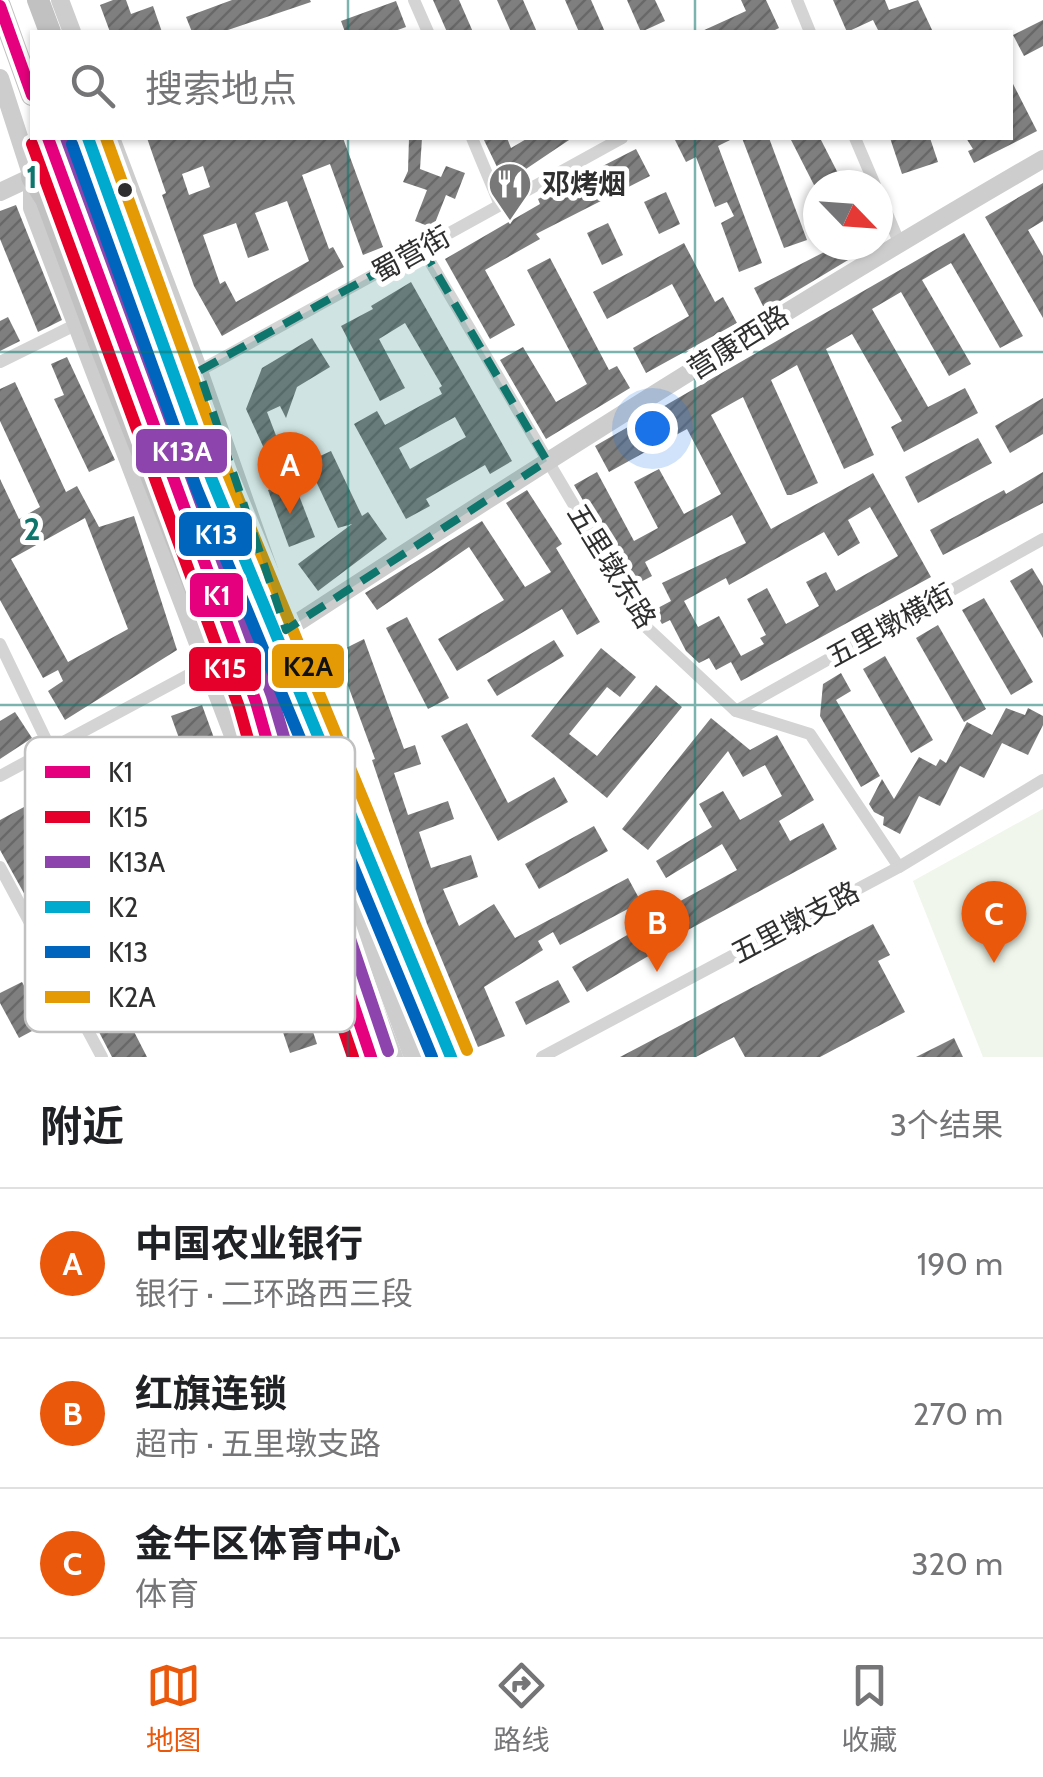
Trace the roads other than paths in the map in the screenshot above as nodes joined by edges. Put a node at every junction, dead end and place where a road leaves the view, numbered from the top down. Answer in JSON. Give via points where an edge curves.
{"nodes":[{"id":1,"x":38,"y":0,"type":"edge"},
{"id":2,"x":60,"y":0,"type":"edge"},
{"id":3,"x":414,"y":0,"type":"edge"},
{"id":4,"x":796,"y":0,"type":"edge"},
{"id":5,"x":0,"y":6,"type":"edge"},
{"id":6,"x":49,"y":30,"type":"edge"},
{"id":7,"x":71,"y":30,"type":"edge"},
{"id":8,"x":427,"y":30,"type":"edge"},
{"id":9,"x":809,"y":30,"type":"edge"},
{"id":10,"x":0,"y":78,"type":"edge"},
{"id":11,"x":30,"y":88,"type":"edge"},
{"id":12,"x":49,"y":140,"type":"edge"},
{"id":13,"x":89,"y":140,"type":"edge"},
{"id":14,"x":112,"y":140,"type":"edge"},
{"id":15,"x":473,"y":140,"type":"edge"},
{"id":16,"x":618,"y":140,"type":"edge"},
{"id":17,"x":856,"y":140,"type":"edge"},
{"id":18,"x":1043,"y":159,"type":"edge"},
{"id":19,"x":869,"y":170,"type":"edge"},
{"id":20,"x":32,"y":177,"type":"junction"},
{"id":21,"x":0,"y":192,"type":"edge"},
{"id":22,"x":500,"y":205,"type":"junction"},
{"id":23,"x":893,"y":226,"type":"edge"},
{"id":24,"x":900,"y":242,"type":"junction"},
{"id":25,"x":422,"y":248,"type":"junction"},
{"id":26,"x":77,"y":324,"type":"junction"},
{"id":27,"x":0,"y":362,"type":"edge"},
{"id":28,"x":199,"y":371,"type":"junction"},
{"id":29,"x":547,"y":461,"type":"junction"},
{"id":30,"x":1043,"y":539,"type":"edge"},
{"id":31,"x":286,"y":630,"type":"junction"},
{"id":32,"x":0,"y":644,"type":"edge"},
{"id":33,"x":205,"y":666,"type":"junction"},
{"id":34,"x":736,"y":711,"type":"junction"},
{"id":35,"x":45,"y":737,"type":"edge"},
{"id":36,"x":71,"y":737,"type":"edge"},
{"id":37,"x":233,"y":737,"type":"edge"},
{"id":38,"x":258,"y":737,"type":"edge"},
{"id":39,"x":266,"y":737,"type":"edge"},
{"id":40,"x":310,"y":737,"type":"edge"},
{"id":41,"x":318,"y":737,"type":"edge"},
{"id":42,"x":25,"y":762,"type":"edge"},
{"id":43,"x":0,"y":776,"type":"edge"},
{"id":44,"x":1043,"y":780,"type":"edge"},
{"id":45,"x":355,"y":825,"type":"edge"},
{"id":46,"x":0,"y":866,"type":"edge"},
{"id":47,"x":898,"y":867,"type":"junction"},
{"id":48,"x":355,"y":875,"type":"edge"},
{"id":49,"x":355,"y":903,"type":"edge"},
{"id":50,"x":25,"y":913,"type":"edge"},
{"id":51,"x":355,"y":971,"type":"edge"},
{"id":52,"x":355,"y":1003,"type":"edge"},
{"id":53,"x":89,"y":1032,"type":"edge"},
{"id":54,"x":350,"y":1032,"type":"edge"},
{"id":55,"x":350,"y":1032,"type":"edge"},
{"id":56,"x":102,"y":1057,"type":"edge"},
{"id":57,"x":358,"y":1057,"type":"edge"},
{"id":58,"x":370,"y":1057,"type":"edge"},
{"id":59,"x":394,"y":1057,"type":"edge"},
{"id":60,"x":413,"y":1057,"type":"edge"},
{"id":61,"x":434,"y":1057,"type":"edge"},
{"id":62,"x":451,"y":1057,"type":"edge"},
{"id":63,"x":542,"y":1057,"type":"edge"}],
"edges":[{"from":1,"to":6,"type":"highway"},
{"from":2,"to":7,"type":"main road"},
{"from":3,"to":8,"type":"street"},
{"from":4,"to":9,"type":"street"},
{"from":5,"to":11,"type":"highway"},
{"from":10,"to":20,"type":"main road"},
{"from":12,"to":39,"type":"highway","bridge":true},
{"from":13,"to":41,"type":"highway","bridge":true,"via":[[212,480]]},
{"from":14,"to":28,"type":"main road"},
{"from":15,"to":22,"type":"street"},
{"from":16,"to":22,"type":"street","name":"蜀营街"},
{"from":17,"to":19,"type":"street"},
{"from":18,"to":24,"type":"main road","name":"营康西路"},
{"from":20,"to":21,"type":"main road"},
{"from":20,"to":26,"type":"main road","via":[[32,208]]},
{"from":20,"to":38,"type":"highway","bridge":true},
{"from":22,"to":25,"type":"street","name":"蜀营街"},
{"from":23,"to":24,"type":"street"},
{"from":24,"to":29,"type":"main road","name":"营康西路"},
{"from":25,"to":28,"type":"street","name":"蜀营街"},
{"from":25,"to":29,"type":"street","name":"五里墩东路"},
{"from":26,"to":27,"type":"street"},
{"from":26,"to":33,"type":"main road"},
{"from":28,"to":31,"type":"main road"},
{"from":29,"to":31,"type":"main road","name":"营康西路"},
{"from":29,"to":34,"type":"street","name":"五里墩东路","via":[[646,627]]},
{"from":30,"to":34,"type":"street","name":"五里墩横街"},
{"from":31,"to":40,"type":"main road"},
{"from":32,"to":35,"type":"street"},
{"from":33,"to":36,"type":"street"},
{"from":33,"to":37,"type":"main road"},
{"from":34,"to":47,"type":"street","name":"五里墩东路","via":[[810,734]]},
{"from":42,"to":43,"type":"street"},
{"from":44,"to":47,"type":"street","name":"五里墩支路"},
{"from":45,"to":62,"type":"highway","bridge":true},
{"from":46,"to":50,"type":"street"},
{"from":47,"to":63,"type":"street","name":"五里墩支路"},
{"from":48,"to":61,"type":"main road"},
{"from":49,"to":60,"type":"main road"},
{"from":51,"to":59,"type":"main road"},
{"from":52,"to":58,"type":"highway","bridge":true},
{"from":53,"to":56,"type":"street"},
{"from":54,"to":57,"type":"main road"},
{"from":55,"to":57,"type":"highway","bridge":true}]}
